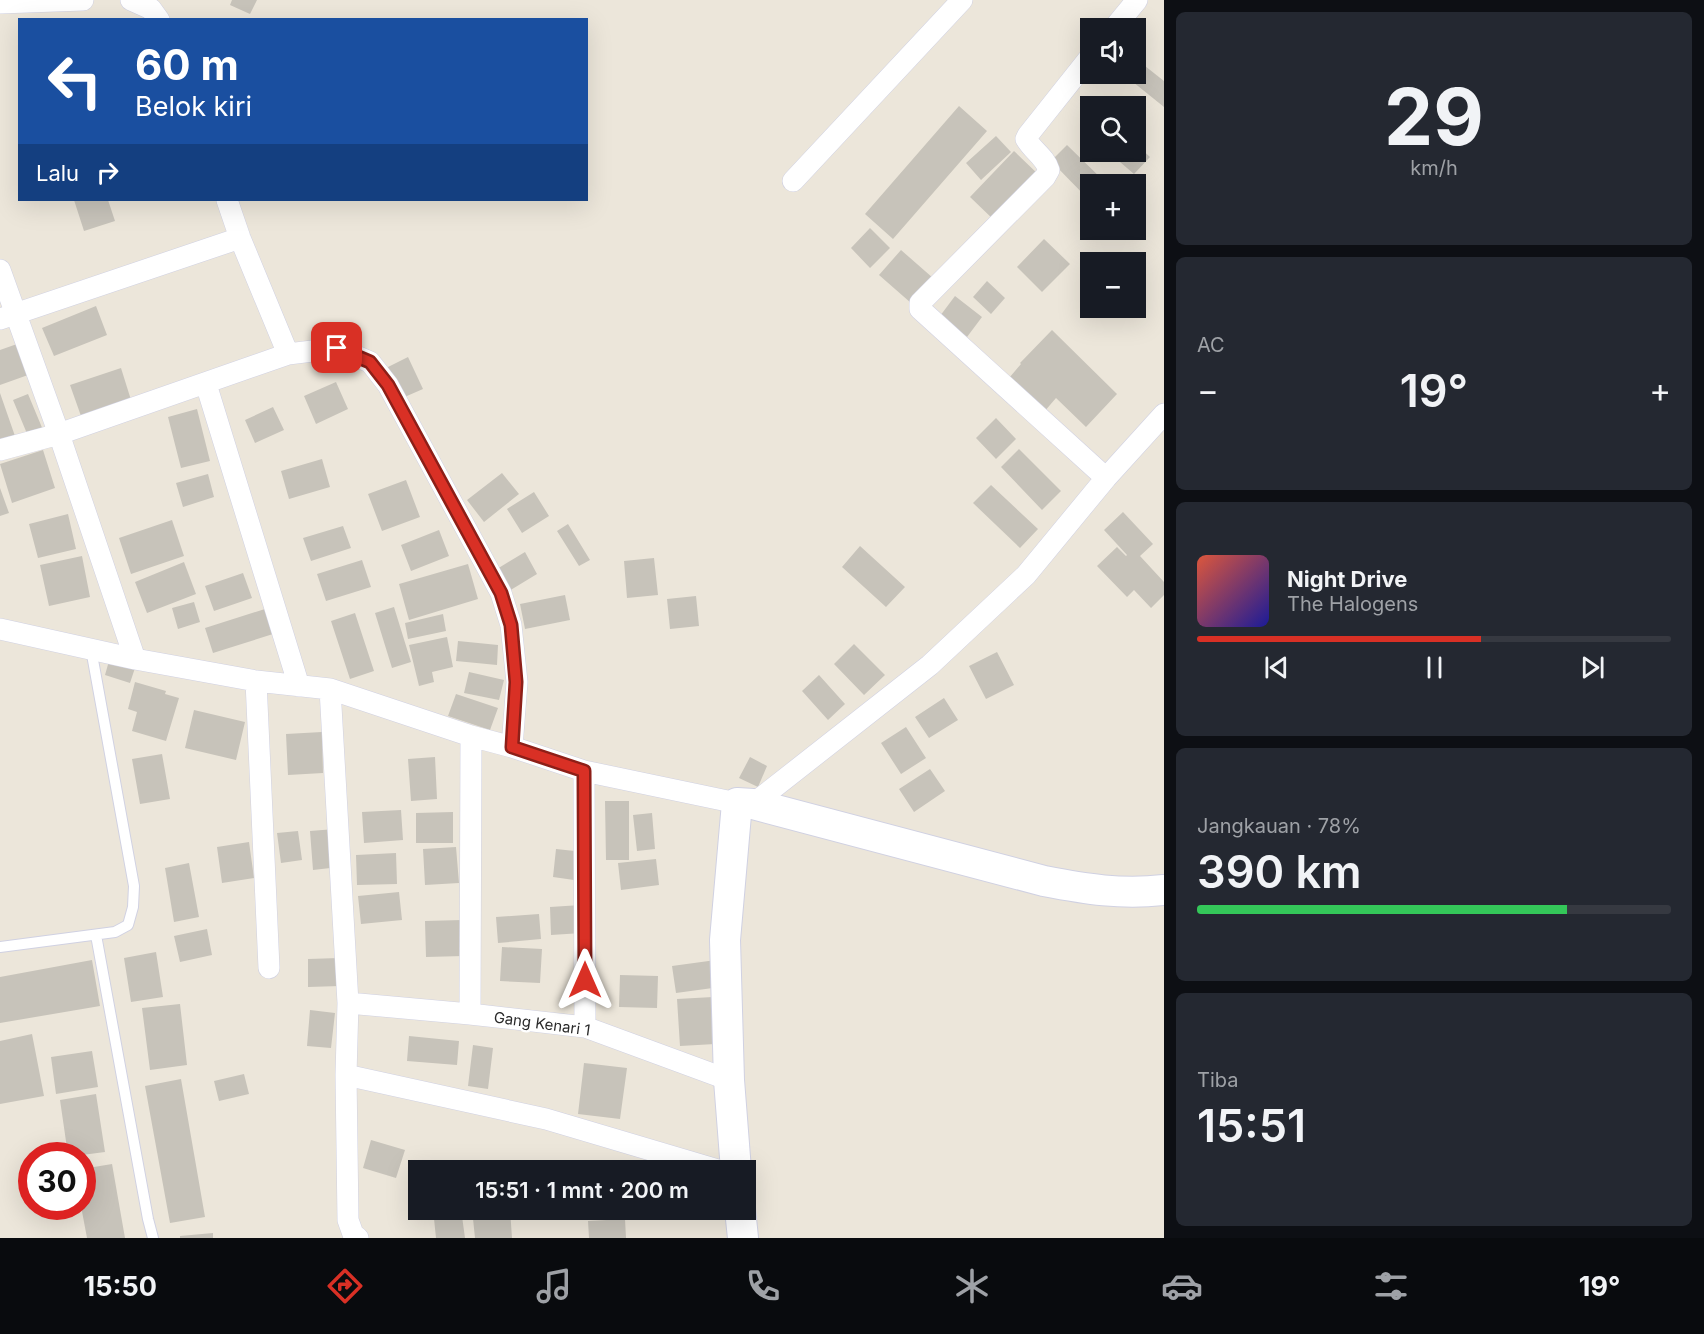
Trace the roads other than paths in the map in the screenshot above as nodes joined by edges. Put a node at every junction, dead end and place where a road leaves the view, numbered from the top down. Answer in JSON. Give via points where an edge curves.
{"nodes":[{"id":1,"x":83,"y":0,"type":"edge"},
{"id":2,"x":132,"y":0,"type":"edge"},
{"id":3,"x":962,"y":0,"type":"edge"},
{"id":4,"x":1137,"y":0,"type":"edge"},
{"id":5,"x":0,"y":3,"type":"edge"},
{"id":6,"x":158,"y":18,"type":"edge"},
{"id":7,"x":1122,"y":18,"type":"edge"},
{"id":8,"x":1080,"y":70,"type":"edge"},
{"id":9,"x":793,"y":181,"type":"dead end"},
{"id":10,"x":227,"y":201,"type":"edge"},
{"id":11,"x":240,"y":238,"type":"junction"},
{"id":12,"x":0,"y":270,"type":"edge"},
{"id":13,"x":8,"y":317,"type":"edge"},
{"id":14,"x":288,"y":354,"type":"junction"},
{"id":15,"x":206,"y":384,"type":"junction"},
{"id":16,"x":1164,"y":414,"type":"edge"},
{"id":17,"x":59,"y":434,"type":"junction"},
{"id":18,"x":0,"y":450,"type":"edge"},
{"id":19,"x":1106,"y":478,"type":"junction"},
{"id":20,"x":0,"y":630,"type":"edge"},
{"id":21,"x":91,"y":649,"type":"junction"},
{"id":22,"x":135,"y":659,"type":"junction"},
{"id":23,"x":256,"y":681,"type":"junction"},
{"id":24,"x":299,"y":686,"type":"junction"},
{"id":25,"x":330,"y":689,"type":"junction"},
{"id":26,"x":471,"y":736,"type":"junction"},
{"id":27,"x":512,"y":747,"type":"junction"},
{"id":28,"x":584,"y":771,"type":"junction"},
{"id":29,"x":745,"y":804,"type":"junction"},
{"id":30,"x":1164,"y":890,"type":"edge"},
{"id":31,"x":96,"y":935,"type":"junction"},
{"id":32,"x":0,"y":947,"type":"edge"},
{"id":33,"x":269,"y":968,"type":"dead end"},
{"id":34,"x":348,"y":1003,"type":"junction"},
{"id":35,"x":470,"y":1014,"type":"junction"},
{"id":36,"x":585,"y":1027,"type":"junction"},
{"id":37,"x":346,"y":1075,"type":"junction"},
{"id":38,"x":729,"y":1080,"type":"junction"},
{"id":39,"x":684,"y":1160,"type":"edge"},
{"id":40,"x":735,"y":1160,"type":"edge"},
{"id":41,"x":741,"y":1220,"type":"edge"},
{"id":42,"x":153,"y":1238,"type":"edge"},
{"id":43,"x":358,"y":1238,"type":"edge"},
{"id":44,"x":743,"y":1238,"type":"edge"}],
"edges":[{"from":1,"to":5,"type":"street"},
{"from":2,"to":6,"type":"street","via":[[151,9]]},
{"from":3,"to":9,"type":"street"},
{"from":4,"to":7,"type":"street"},
{"from":8,"to":19,"type":"street","via":[[1026,140],[1047,163],[1045,177],[919,306]]},
{"from":10,"to":11,"type":"street"},
{"from":11,"to":13,"type":"street"},
{"from":11,"to":14,"type":"street"},
{"from":12,"to":13,"type":"street"},
{"from":13,"to":17,"type":"street"},
{"from":14,"to":15,"type":"street"},
{"from":14,"to":27,"type":"street","via":[[337,348],[370,362],[388,385],[501,593],[511,625],[516,682]]},
{"from":15,"to":17,"type":"street"},
{"from":15,"to":24,"type":"street"},
{"from":16,"to":19,"type":"street"},
{"from":17,"to":18,"type":"street"},
{"from":17,"to":22,"type":"street"},
{"from":19,"to":29,"type":"street","via":[[1026,575],[930,665]]},
{"from":20,"to":21,"type":"street"},
{"from":21,"to":22,"type":"street"},
{"from":21,"to":31,"type":"lane","via":[[134,886],[128,925],[116,932]]},
{"from":22,"to":23,"type":"street"},
{"from":23,"to":24,"type":"street"},
{"from":23,"to":33,"type":"street"},
{"from":24,"to":25,"type":"street"},
{"from":25,"to":26,"type":"street"},
{"from":25,"to":34,"type":"street"},
{"from":26,"to":27,"type":"street"},
{"from":26,"to":35,"type":"street"},
{"from":27,"to":28,"type":"street"},
{"from":28,"to":29,"type":"street"},
{"from":28,"to":36,"type":"street"},
{"from":29,"to":30,"type":"street","via":[[1044,881],[1092,890]]},
{"from":29,"to":38,"type":"street","via":[[725,940]]},
{"from":31,"to":32,"type":"lane"},
{"from":31,"to":42,"type":"lane"},
{"from":34,"to":35,"type":"street","name":"Gang Kenari 1"},
{"from":34,"to":37,"type":"street"},
{"from":35,"to":36,"type":"street","name":"Gang Kenari 1"},
{"from":36,"to":38,"type":"street","name":"Gang Kenari 1"},
{"from":37,"to":39,"type":"street","via":[[546,1119]]},
{"from":37,"to":43,"type":"street","via":[[348,1220]]},
{"from":38,"to":40,"type":"street"},
{"from":41,"to":44,"type":"street"}]}
